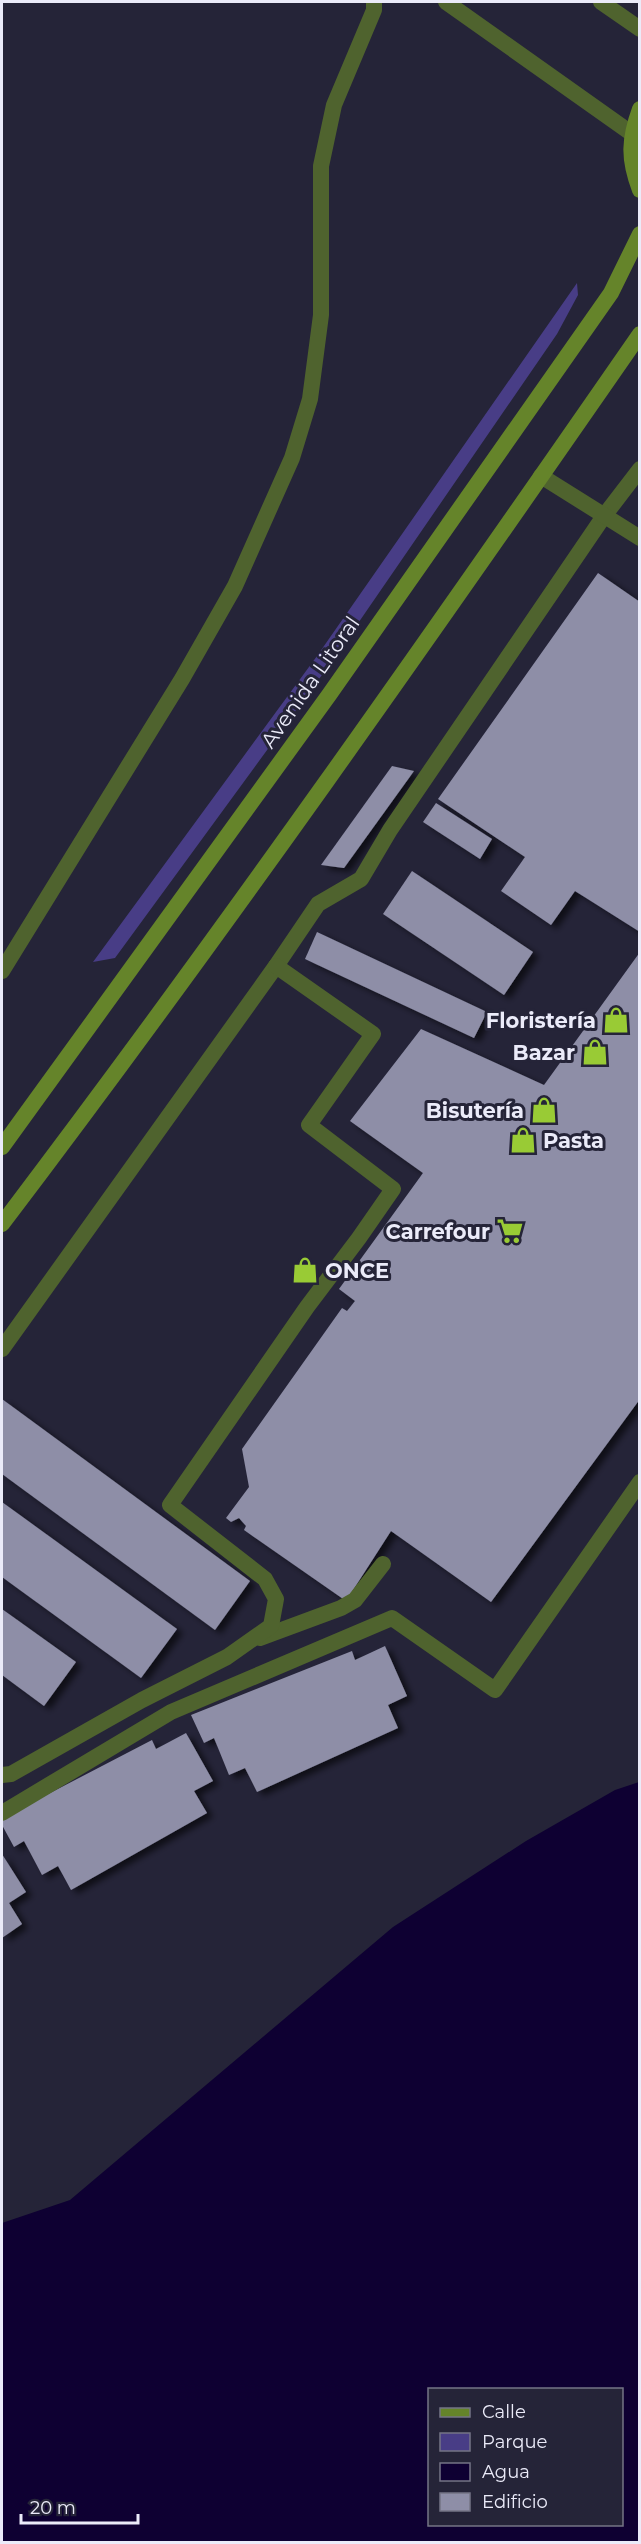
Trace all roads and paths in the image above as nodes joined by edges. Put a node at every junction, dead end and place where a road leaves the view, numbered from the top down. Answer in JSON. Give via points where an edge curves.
{"nodes":[{"id":1,"x":374,"y":2,"type":"edge"},
{"id":2,"x":446,"y":2,"type":"edge"},
{"id":3,"x":602,"y":2,"type":"edge"},
{"id":4,"x":639,"y":29,"type":"edge"},
{"id":5,"x":639,"y":109,"type":"edge"},
{"id":6,"x":632,"y":133,"type":"junction"},
{"id":7,"x":639,"y":190,"type":"edge"},
{"id":8,"x":639,"y":234,"type":"edge"},
{"id":9,"x":639,"y":334,"type":"edge"},
{"id":10,"x":639,"y":469,"type":"edge"},
{"id":11,"x":541,"y":476,"type":"junction"},
{"id":12,"x":604,"y":516,"type":"junction"},
{"id":13,"x":639,"y":538,"type":"edge"},
{"id":14,"x":276,"y":966,"type":"junction"},
{"id":15,"x":2,"y":971,"type":"edge"},
{"id":16,"x":2,"y":1147,"type":"edge"},
{"id":17,"x":2,"y":1224,"type":"edge"},
{"id":18,"x":2,"y":1349,"type":"edge"},
{"id":19,"x":639,"y":1482,"type":"edge"},
{"id":20,"x":383,"y":1564,"type":"dead end"},
{"id":21,"x":248,"y":1642,"type":"junction"},
{"id":22,"x":2,"y":1775,"type":"edge"},
{"id":23,"x":2,"y":1813,"type":"edge"}],
"edges":[{"from":1,"to":15,"type":"street","via":[[334,105],[321,166],[321,315],[309,399],[292,458],[235,586],[206,638]]},
{"from":2,"to":6,"type":"street"},
{"from":3,"to":4,"type":"street"},
{"from":5,"to":6,"type":"main road"},
{"from":6,"to":7,"type":"main road","via":[[631,154]]},
{"from":8,"to":16,"type":"main road","name":"Avenida Litoral","via":[[611,293],[329,695]]},
{"from":9,"to":11,"type":"main road"},
{"from":10,"to":12,"type":"street"},
{"from":11,"to":12,"type":"street"},
{"from":11,"to":17,"type":"main road","via":[[352,745]]},
{"from":12,"to":13,"type":"street"},
{"from":12,"to":14,"type":"street","via":[[390,830],[361,879],[318,904]]},
{"from":14,"to":18,"type":"street"},
{"from":14,"to":21,"type":"street","via":[[373,1034],[309,1125],[393,1190],[170,1505],[265,1579],[276,1599],[271,1626]]},
{"from":19,"to":23,"type":"street","via":[[495,1690],[392,1618],[171,1712]]},
{"from":20,"to":21,"type":"street","via":[[348,1604]]},
{"from":21,"to":22,"type":"street","via":[[11,1774]]}]}
